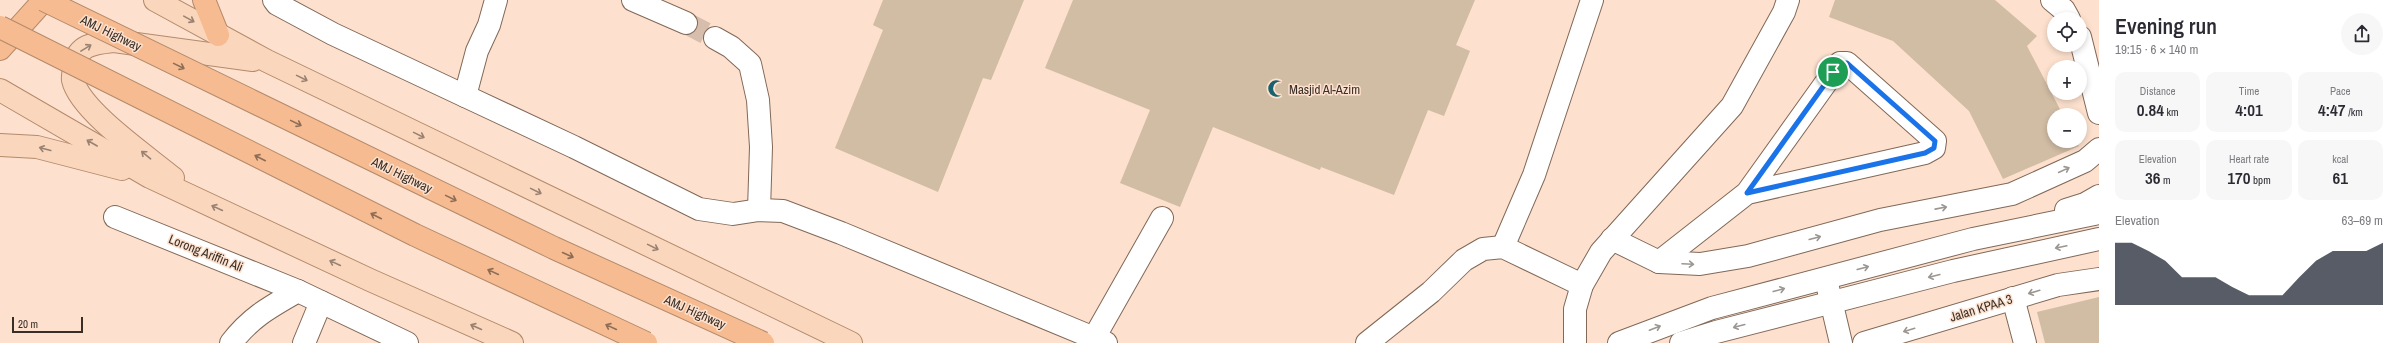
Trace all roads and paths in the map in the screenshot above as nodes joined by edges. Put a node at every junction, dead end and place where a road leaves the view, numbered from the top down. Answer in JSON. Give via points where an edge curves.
{"nodes":[{"id":1,"x":44,"y":0,"type":"edge"},
{"id":2,"x":155,"y":0,"type":"edge"},
{"id":3,"x":204,"y":0,"type":"edge"},
{"id":4,"x":274,"y":0,"type":"edge"},
{"id":5,"x":496,"y":0,"type":"edge"},
{"id":6,"x":633,"y":0,"type":"edge"},
{"id":7,"x":1592,"y":0,"type":"edge"},
{"id":8,"x":1788,"y":0,"type":"edge"},
{"id":9,"x":2052,"y":0,"type":"edge"},
{"id":10,"x":2065,"y":12,"type":"edge"},
{"id":11,"x":686,"y":23,"type":"tunnel mouth"},
{"id":12,"x":0,"y":27,"type":"edge"},
{"id":13,"x":218,"y":35,"type":"junction"},
{"id":14,"x":715,"y":38,"type":"tunnel mouth"},
{"id":15,"x":0,"y":49,"type":"edge"},
{"id":16,"x":2084,"y":52,"type":"edge"},
{"id":17,"x":267,"y":62,"type":"junction"},
{"id":18,"x":0,"y":90,"type":"edge"},
{"id":19,"x":465,"y":96,"type":"junction"},
{"id":20,"x":2099,"y":113,"type":"edge"},
{"id":21,"x":0,"y":145,"type":"edge"},
{"id":22,"x":2099,"y":150,"type":"edge"},
{"id":23,"x":150,"y":177,"type":"junction"},
{"id":24,"x":1747,"y":193,"type":"junction"},
{"id":25,"x":2099,"y":196,"type":"edge"},
{"id":26,"x":197,"y":198,"type":"junction"},
{"id":27,"x":759,"y":210,"type":"junction"},
{"id":28,"x":2099,"y":213,"type":"edge"},
{"id":29,"x":115,"y":217,"type":"dead end"},
{"id":30,"x":1162,"y":218,"type":"dead end"},
{"id":31,"x":1612,"y":239,"type":"junction"},
{"id":32,"x":1973,"y":239,"type":"junction"},
{"id":33,"x":2099,"y":239,"type":"edge"},
{"id":34,"x":1503,"y":246,"type":"junction"},
{"id":35,"x":1659,"y":262,"type":"junction"},
{"id":36,"x":1825,"y":278,"type":"junction"},
{"id":37,"x":2099,"y":279,"type":"edge"},
{"id":38,"x":1582,"y":285,"type":"junction"},
{"id":39,"x":298,"y":291,"type":"junction"},
{"id":40,"x":2013,"y":298,"type":"junction"},
{"id":41,"x":321,"y":302,"type":"junction"},
{"id":42,"x":1831,"y":302,"type":"junction"},
{"id":43,"x":1100,"y":341,"type":"edge"},
{"id":44,"x":231,"y":343,"type":"edge"},
{"id":45,"x":304,"y":343,"type":"edge"},
{"id":46,"x":407,"y":343,"type":"edge"},
{"id":47,"x":512,"y":343,"type":"edge"},
{"id":48,"x":646,"y":343,"type":"edge"},
{"id":49,"x":763,"y":343,"type":"edge"},
{"id":50,"x":851,"y":343,"type":"edge"},
{"id":51,"x":1367,"y":343,"type":"edge"},
{"id":52,"x":1575,"y":343,"type":"edge"},
{"id":53,"x":1619,"y":343,"type":"edge"},
{"id":54,"x":1681,"y":343,"type":"edge"},
{"id":55,"x":1841,"y":343,"type":"edge"},
{"id":56,"x":1864,"y":343,"type":"edge"},
{"id":57,"x":2025,"y":343,"type":"edge"}],
"edges":[{"from":1,"to":15,"type":"highway"},
{"from":1,"to":49,"type":"highway","name":"AMJ Highway","one_way":true,"bridge":true,"via":[[554,248]]},
{"from":2,"to":13,"type":"main road","one_way":true},
{"from":3,"to":13,"type":"highway"},
{"from":4,"to":19,"type":"street","via":[[332,34]]},
{"from":5,"to":19,"type":"street","via":[[489,25],[477,51]]},
{"from":6,"to":11,"type":"street"},
{"from":7,"to":34,"type":"street","via":[[1534,175]]},
{"from":8,"to":31,"type":"street","via":[[1784,12],[1732,106]]},
{"from":9,"to":10,"type":"street"},
{"from":48,"to":12,"type":"highway","one_way":true,"bridge":true,"via":[[415,236]]},
{"from":13,"to":17,"type":"main road"},
{"from":14,"to":27,"type":"street","via":[[731,47],[750,64],[758,100],[761,147]]},
{"from":16,"to":20,"type":"street"},
{"from":26,"to":17,"type":"main road","one_way":true,"via":[[87,106],[73,80],[76,57],[83,48],[96,43],[114,41]]},
{"from":17,"to":50,"type":"main road","one_way":true},
{"from":23,"to":18,"type":"main road","one_way":true},
{"from":19,"to":27,"type":"street","via":[[699,210],[733,214]]},
{"from":23,"to":21,"type":"main road","one_way":true,"via":[[37,147]]},
{"from":35,"to":22,"type":"street","one_way":true,"via":[[1700,264],[1748,256],[1880,220],[2012,194],[2085,161]]},
{"from":23,"to":26,"type":"main road"},
{"from":24,"to":24,"type":"street","via":[[1925,153],[1934,148],[1935,141],[1847,63],[1840,63]]},
{"from":24,"to":35,"type":"street"},
{"from":25,"to":32,"type":"street","via":[[2085,204]]},
{"from":47,"to":26,"type":"main road","one_way":true,"via":[[370,280]]},
{"from":27,"to":43,"type":"street","via":[[783,211],[841,233]]},
{"from":28,"to":32,"type":"street"},
{"from":29,"to":39,"type":"street","name":"Lorong Ariffin Ali"},
{"from":30,"to":43,"type":"street"},
{"from":31,"to":35,"type":"street"},
{"from":31,"to":38,"type":"street","via":[[1601,252]]},
{"from":36,"to":32,"type":"street","one_way":true},
{"from":33,"to":42,"type":"street","one_way":true,"via":[[1953,271]]},
{"from":34,"to":38,"type":"street"},
{"from":34,"to":51,"type":"street","via":[[1483,249],[1464,260],[1431,292]]},
{"from":36,"to":42,"type":"street"},
{"from":53,"to":36,"type":"street","one_way":true,"via":[[1712,308]]},
{"from":37,"to":40,"type":"street","name":"Jalan KPAA 3","one_way":true,"via":[[2058,285]]},
{"from":38,"to":52,"type":"street","via":[[1575,309]]},
{"from":39,"to":41,"type":"street","name":"Lorong Ariffin Ali"},
{"from":39,"to":44,"type":"street","via":[[264,310],[244,325]]},
{"from":40,"to":56,"type":"street","name":"Jalan KPAA 3","one_way":true},
{"from":40,"to":57,"type":"street"},
{"from":41,"to":45,"type":"street"},
{"from":41,"to":46,"type":"street","name":"Lorong Ariffin Ali"},
{"from":42,"to":54,"type":"street","one_way":true},
{"from":42,"to":55,"type":"street"}]}
